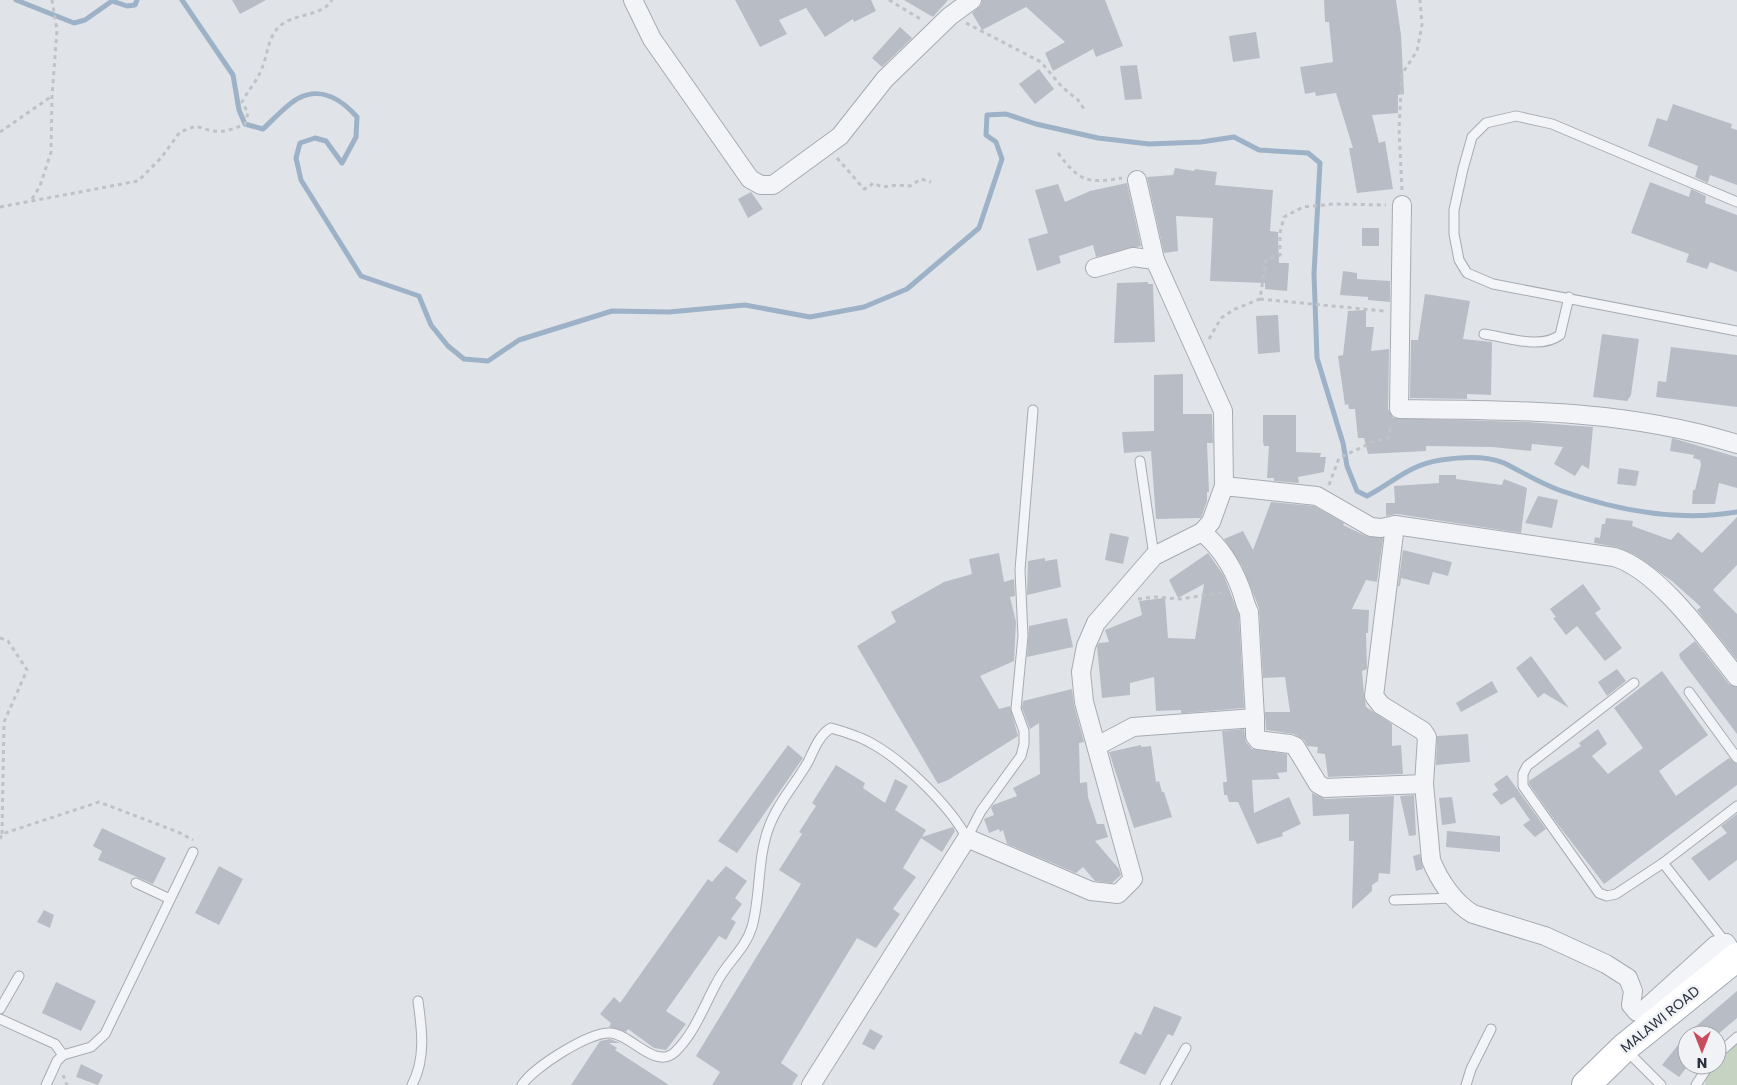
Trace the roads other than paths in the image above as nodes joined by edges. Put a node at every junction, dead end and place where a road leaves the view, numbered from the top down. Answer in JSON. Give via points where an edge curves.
{"nodes":[{"id":1,"x":633,"y":0,"type":"edge"},
{"id":2,"x":972,"y":0,"type":"edge"},
{"id":3,"x":1137,"y":180,"type":"road end"},
{"id":4,"x":1737,"y":202,"type":"edge"},
{"id":5,"x":1402,"y":205,"type":"road end"},
{"id":6,"x":1155,"y":260,"type":"junction"},
{"id":7,"x":1095,"y":268,"type":"dead end"},
{"id":8,"x":1569,"y":297,"type":"junction"},
{"id":9,"x":1737,"y":331,"type":"edge"},
{"id":10,"x":1484,"y":334,"type":"dead end"},
{"id":11,"x":1033,"y":410,"type":"dead end"},
{"id":12,"x":1737,"y":444,"type":"edge"},
{"id":13,"x":1140,"y":460,"type":"dead end"},
{"id":14,"x":1224,"y":486,"type":"junction"},
{"id":15,"x":1395,"y":526,"type":"junction"},
{"id":16,"x":1202,"y":532,"type":"junction"},
{"id":17,"x":1154,"y":556,"type":"junction"},
{"id":18,"x":1737,"y":677,"type":"edge"},
{"id":19,"x":1634,"y":683,"type":"dead end"},
{"id":20,"x":1689,"y":692,"type":"dead end"},
{"id":21,"x":1254,"y":718,"type":"junction"},
{"id":22,"x":1097,"y":746,"type":"junction"},
{"id":23,"x":1737,"y":758,"type":"edge"},
{"id":24,"x":1424,"y":784,"type":"junction"},
{"id":25,"x":1737,"y":806,"type":"edge"},
{"id":26,"x":967,"y":838,"type":"junction"},
{"id":27,"x":193,"y":852,"type":"road end"},
{"id":28,"x":1664,"y":863,"type":"junction"},
{"id":29,"x":136,"y":883,"type":"dead end"},
{"id":30,"x":1455,"y":898,"type":"junction"},
{"id":31,"x":170,"y":899,"type":"junction"},
{"id":32,"x":1394,"y":900,"type":"dead end"},
{"id":33,"x":1733,"y":953,"type":"edge"},
{"id":34,"x":19,"y":976,"type":"dead end"},
{"id":35,"x":418,"y":1000,"type":"dead end"},
{"id":36,"x":0,"y":1009,"type":"edge"},
{"id":37,"x":0,"y":1019,"type":"edge"},
{"id":38,"x":1491,"y":1029,"type":"dead end"},
{"id":39,"x":1737,"y":1037,"type":"edge"},
{"id":40,"x":1727,"y":1046,"type":"edge"},
{"id":41,"x":1186,"y":1048,"type":"dead end"},
{"id":42,"x":1624,"y":1048,"type":"junction"},
{"id":43,"x":63,"y":1055,"type":"junction"},
{"id":44,"x":46,"y":1085,"type":"edge"},
{"id":45,"x":412,"y":1085,"type":"edge"},
{"id":46,"x":522,"y":1085,"type":"edge"},
{"id":47,"x":812,"y":1085,"type":"edge"},
{"id":48,"x":1165,"y":1085,"type":"edge"},
{"id":49,"x":1466,"y":1085,"type":"edge"},
{"id":50,"x":1586,"y":1085,"type":"edge"},
{"id":51,"x":1661,"y":1085,"type":"edge"}],
"edges":[{"from":1,"to":2,"type":"street","via":[[652,39],[750,179],[761,185],[774,185],[840,136],[885,79],[950,16]]},
{"from":3,"to":6,"type":"street"},
{"from":4,"to":8,"type":"lane","via":[[1552,124],[1516,116],[1486,123],[1472,137],[1454,210],[1459,260],[1467,273],[1494,284]]},
{"from":5,"to":12,"type":"street","via":[[1399,409],[1551,411],[1628,420],[1706,434]]},
{"from":6,"to":7,"type":"street","via":[[1133,257]]},
{"from":6,"to":14,"type":"street","via":[[1223,411]]},
{"from":8,"to":9,"type":"lane"},
{"from":8,"to":10,"type":"lane","via":[[1560,335],[1553,340],[1541,343]]},
{"from":11,"to":26,"type":"lane","via":[[1020,570],[1023,636],[1016,709],[1024,731],[1024,744],[1021,756],[981,811]]},
{"from":13,"to":17,"type":"lane"},
{"from":14,"to":15,"type":"street","via":[[1309,495],[1325,499],[1366,525]]},
{"from":14,"to":16,"type":"street","via":[[1211,522]]},
{"from":15,"to":18,"type":"street","via":[[1614,557],[1638,566],[1684,612]]},
{"from":15,"to":24,"type":"street","via":[[1374,696],[1381,705],[1427,736]]},
{"from":16,"to":17,"type":"street"},
{"from":16,"to":21,"type":"street","via":[[1224,556],[1242,590],[1250,618]]},
{"from":17,"to":22,"type":"street","via":[[1096,623],[1086,646],[1081,672],[1084,702]]},
{"from":19,"to":28,"type":"lane","via":[[1527,766],[1523,786],[1599,893],[1607,896],[1616,894]]},
{"from":20,"to":23,"type":"lane"},
{"from":21,"to":22,"type":"street","via":[[1133,727]]},
{"from":21,"to":24,"type":"street","via":[[1258,740],[1294,746],[1318,784],[1325,788]]},
{"from":22,"to":26,"type":"street","via":[[1132,880],[1118,894],[1091,891]]},
{"from":24,"to":30,"type":"street","via":[[1431,860]]},
{"from":25,"to":28,"type":"lane"},
{"from":26,"to":46,"type":"lane","via":[[958,821],[936,796],[884,751],[861,738],[831,728],[816,744],[769,826],[752,926],[745,945],[716,983],[704,1011],[676,1051],[657,1057],[620,1034],[609,1032],[596,1035],[547,1060]]},
{"from":26,"to":47,"type":"street"},
{"from":27,"to":31,"type":"lane"},
{"from":28,"to":33,"type":"lane"},
{"from":29,"to":31,"type":"lane"},
{"from":30,"to":32,"type":"lane"},
{"from":30,"to":33,"type":"street","via":[[1473,914],[1546,936],[1606,964],[1628,978],[1633,992],[1631,1005],[1637,1012],[1644,1011],[1716,945]]},
{"from":31,"to":43,"type":"lane","via":[[105,1034],[91,1047]]},
{"from":33,"to":42,"type":"main road","name":"MALAWI ROAD"},
{"from":34,"to":36,"type":"lane"},
{"from":35,"to":45,"type":"lane","via":[[423,1040],[419,1072]]},
{"from":37,"to":43,"type":"lane","via":[[55,1044]]},
{"from":38,"to":49,"type":"lane"},
{"from":39,"to":40,"type":"lane"},
{"from":41,"to":48,"type":"lane"},
{"from":42,"to":50,"type":"main road","name":"MALAWI ROAD"},
{"from":42,"to":51,"type":"lane"},
{"from":43,"to":44,"type":"lane"}]}
